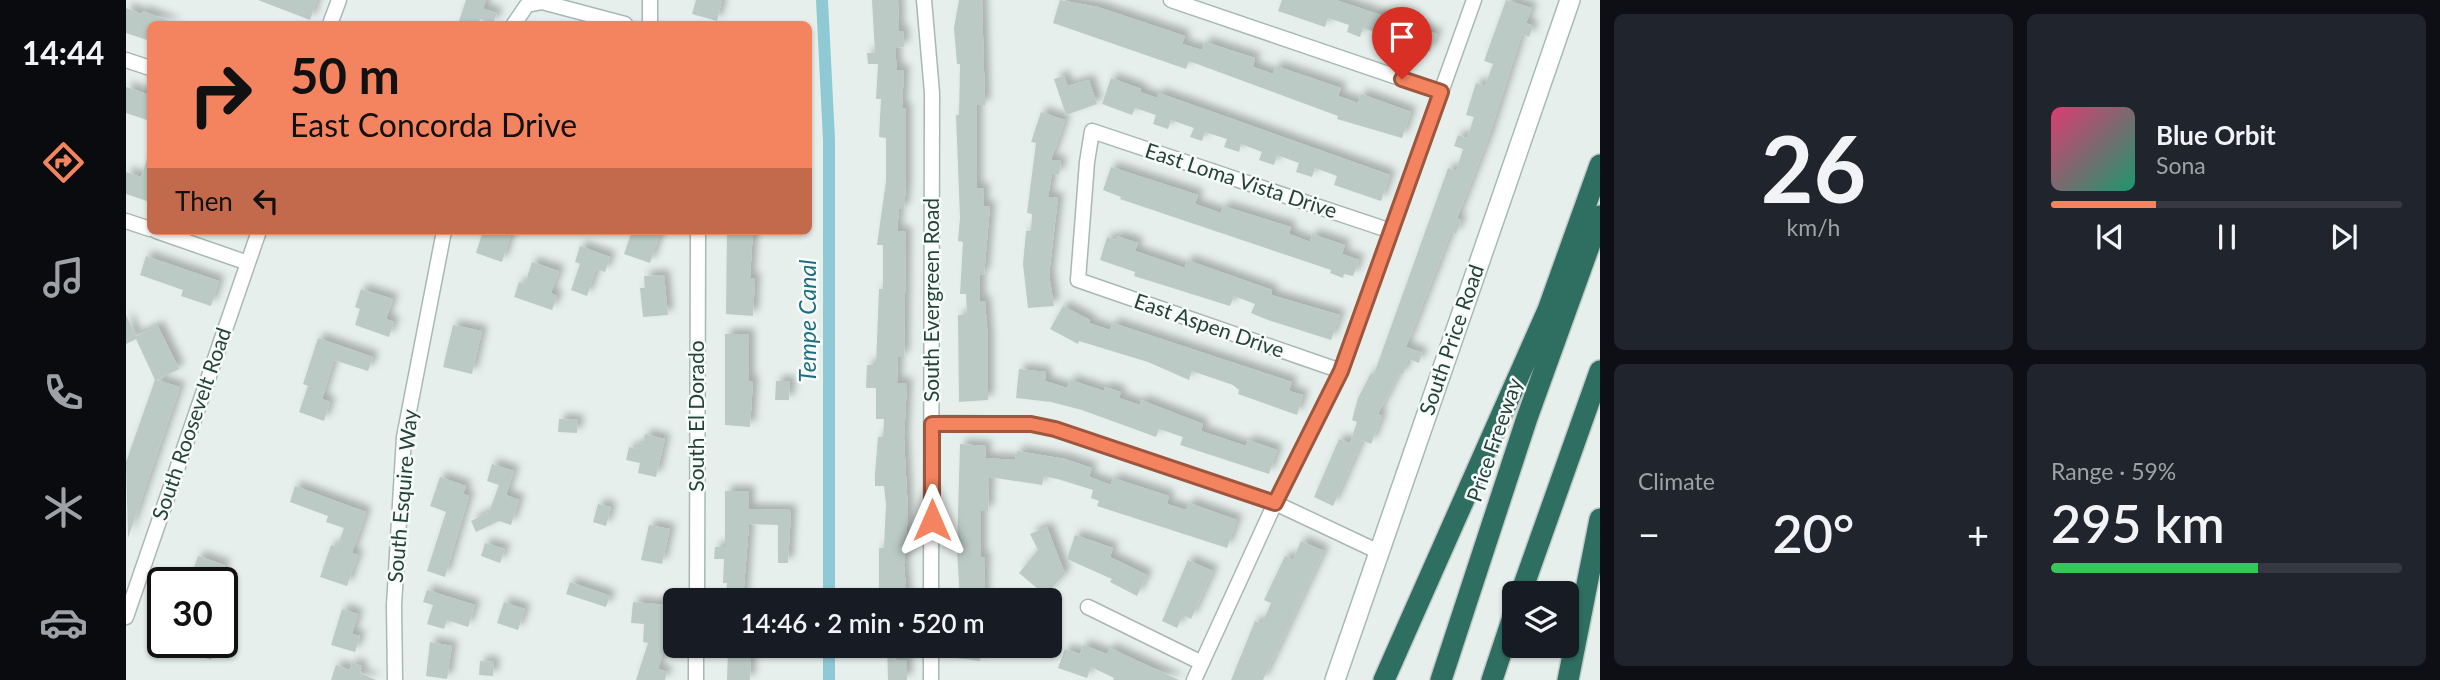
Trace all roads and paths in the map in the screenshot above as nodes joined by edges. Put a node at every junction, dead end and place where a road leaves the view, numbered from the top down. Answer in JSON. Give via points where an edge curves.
{"nodes":[{"id":1,"x":339,"y":0,"type":"edge"},
{"id":2,"x":650,"y":0,"type":"edge"},
{"id":3,"x":924,"y":0,"type":"edge"},
{"id":4,"x":1171,"y":0,"type":"edge"},
{"id":5,"x":1474,"y":0,"type":"edge"},
{"id":6,"x":1570,"y":0,"type":"edge"},
{"id":7,"x":331,"y":21,"type":"edge"},
{"id":8,"x":516,"y":21,"type":"edge"},
{"id":9,"x":614,"y":21,"type":"edge"},
{"id":10,"x":650,"y":21,"type":"edge"},
{"id":11,"x":126,"y":60,"type":"edge"},
{"id":12,"x":147,"y":67,"type":"edge"},
{"id":13,"x":1441,"y":92,"type":"junction"},
{"id":14,"x":1600,"y":165,"type":"edge"},
{"id":15,"x":1600,"y":216,"type":"edge"},
{"id":16,"x":126,"y":221,"type":"edge"},
{"id":17,"x":147,"y":228,"type":"edge"},
{"id":18,"x":1391,"y":231,"type":"junction"},
{"id":19,"x":168,"y":235,"type":"edge"},
{"id":20,"x":258,"y":235,"type":"edge"},
{"id":21,"x":443,"y":235,"type":"edge"},
{"id":22,"x":698,"y":235,"type":"edge"},
{"id":23,"x":248,"y":263,"type":"junction"},
{"id":24,"x":1078,"y":281,"type":"joint"},
{"id":25,"x":1341,"y":371,"type":"junction"},
{"id":26,"x":1600,"y":371,"type":"edge"},
{"id":27,"x":932,"y":424,"type":"junction"},
{"id":28,"x":1275,"y":503,"type":"junction"},
{"id":29,"x":1600,"y":519,"type":"edge"},
{"id":30,"x":1379,"y":552,"type":"junction"},
{"id":31,"x":1525,"y":581,"type":"edge"},
{"id":32,"x":696,"y":588,"type":"edge"},
{"id":33,"x":931,"y":588,"type":"edge"},
{"id":34,"x":1088,"y":607,"type":"dead end"},
{"id":35,"x":126,"y":617,"type":"edge"},
{"id":36,"x":1502,"y":650,"type":"edge"},
{"id":37,"x":696,"y":658,"type":"edge"},
{"id":38,"x":931,"y":658,"type":"edge"},
{"id":39,"x":1202,"y":663,"type":"junction"},
{"id":40,"x":395,"y":680,"type":"edge"},
{"id":41,"x":696,"y":680,"type":"edge"},
{"id":42,"x":931,"y":680,"type":"edge"},
{"id":43,"x":1194,"y":680,"type":"edge"},
{"id":44,"x":1335,"y":680,"type":"edge"},
{"id":45,"x":1384,"y":680,"type":"edge"},
{"id":46,"x":1441,"y":680,"type":"edge"},
{"id":47,"x":1492,"y":680,"type":"edge"},
{"id":48,"x":1567,"y":680,"type":"edge"}],
"edges":[{"from":1,"to":7,"type":"street"},
{"from":2,"to":10,"type":"street"},
{"from":3,"to":27,"type":"street","name":"South Evergreen Road","via":[[932,93]]},
{"from":4,"to":13,"type":"street"},
{"from":5,"to":13,"type":"street"},
{"from":6,"to":30,"type":"main road","name":"South Price Road"},
{"from":8,"to":9,"type":"street","via":[[527,5],[542,2]]},
{"from":11,"to":12,"type":"street"},
{"from":13,"to":18,"type":"street"},
{"from":14,"to":45,"type":"highway","via":[[1548,310]]},
{"from":15,"to":46,"type":"highway","name":"Price Freeway","via":[[1527,418]]},
{"from":16,"to":17,"type":"street"},
{"from":18,"to":24,"type":"street","name":"East Loma Vista Drive","via":[[1092,131]]},
{"from":18,"to":25,"type":"street"},
{"from":19,"to":23,"type":"street"},
{"from":20,"to":23,"type":"street","name":"South Roosevelt Road"},
{"from":21,"to":40,"type":"street","name":"South Esquire Way","via":[[404,437],[394,604]]},
{"from":22,"to":32,"type":"street","name":"South El Dorado"},
{"from":23,"to":35,"type":"street","name":"South Roosevelt Road"},
{"from":24,"to":25,"type":"street","name":"East Aspen Drive"},
{"from":25,"to":28,"type":"street"},
{"from":26,"to":31,"type":"highway"},
{"from":27,"to":28,"type":"street","via":[[1031,424],[1055,429]]},
{"from":27,"to":33,"type":"street","name":"South Evergreen Road"},
{"from":28,"to":30,"type":"street"},
{"from":28,"to":39,"type":"street"},
{"from":29,"to":48,"type":"highway"},
{"from":30,"to":44,"type":"main road","name":"South Price Road"},
{"from":34,"to":39,"type":"street"},
{"from":36,"to":47,"type":"highway"},
{"from":37,"to":41,"type":"street"},
{"from":38,"to":42,"type":"street"},
{"from":39,"to":43,"type":"street"}]}
